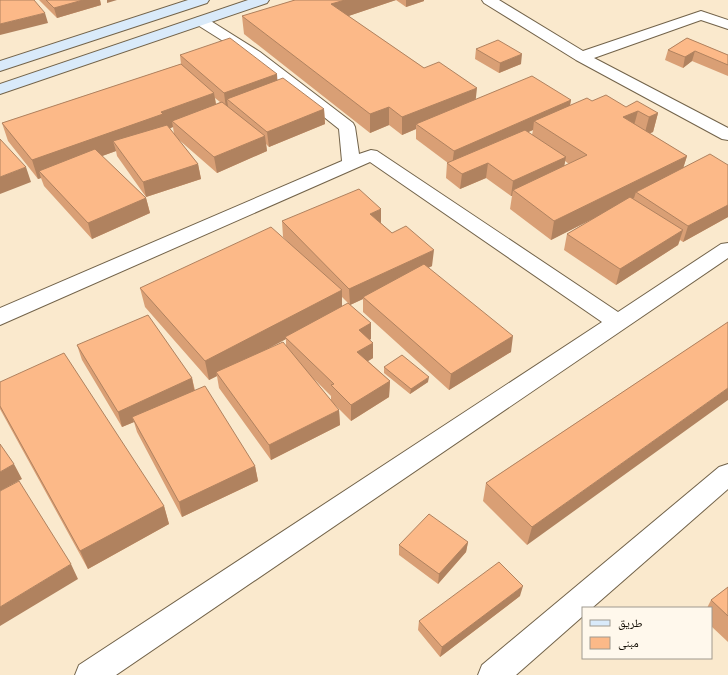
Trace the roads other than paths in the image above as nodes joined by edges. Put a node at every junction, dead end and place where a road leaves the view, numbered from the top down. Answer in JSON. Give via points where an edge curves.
{"nodes":[{"id":1,"x":202,"y":0,"type":"edge"},
{"id":2,"x":262,"y":0,"type":"edge"},
{"id":3,"x":488,"y":0,"type":"edge"},
{"id":4,"x":201,"y":21,"type":"junction"},
{"id":5,"x":728,"y":25,"type":"edge"},
{"id":6,"x":580,"y":57,"type":"junction"},
{"id":7,"x":0,"y":66,"type":"edge"},
{"id":8,"x":0,"y":89,"type":"edge"},
{"id":9,"x":728,"y":135,"type":"edge"},
{"id":10,"x":351,"y":163,"type":"junction"},
{"id":11,"x":728,"y":249,"type":"edge"},
{"id":12,"x":0,"y":317,"type":"edge"},
{"id":13,"x":620,"y":323,"type":"junction"},
{"id":14,"x":728,"y":474,"type":"edge"},
{"id":15,"x":90,"y":675,"type":"edge"},
{"id":16,"x":493,"y":675,"type":"edge"}],
"edges":[{"from":1,"to":7,"type":"street"},
{"from":2,"to":4,"type":"street"},
{"from":3,"to":6,"type":"street"},
{"from":4,"to":8,"type":"street"},
{"from":4,"to":10,"type":"street","via":[[255,55],[347,127]]},
{"from":5,"to":6,"type":"street","via":[[701,15]]},
{"from":6,"to":9,"type":"street"},
{"from":10,"to":12,"type":"street"},
{"from":10,"to":13,"type":"street","via":[[371,155]]},
{"from":11,"to":13,"type":"street"},
{"from":13,"to":15,"type":"street"},
{"from":14,"to":16,"type":"street"}]}
